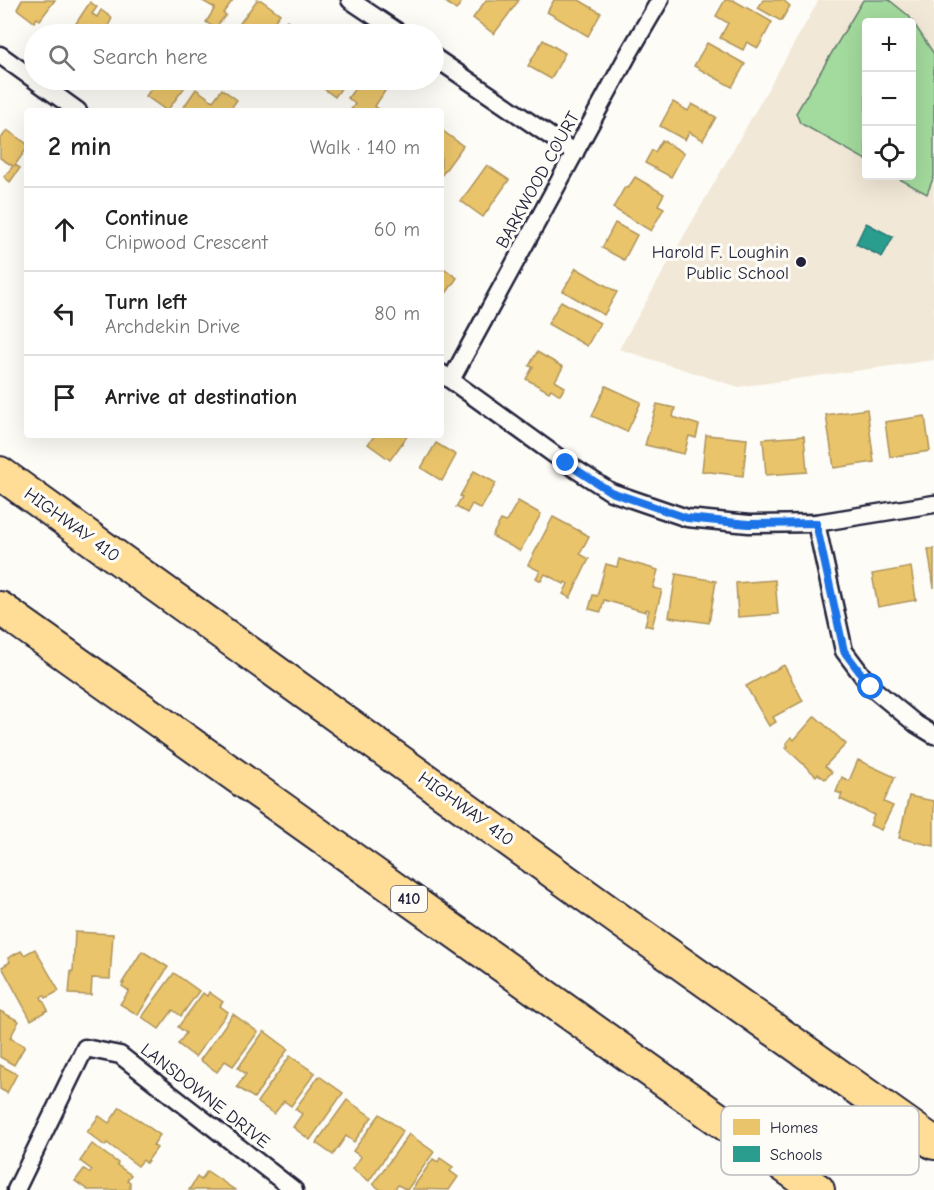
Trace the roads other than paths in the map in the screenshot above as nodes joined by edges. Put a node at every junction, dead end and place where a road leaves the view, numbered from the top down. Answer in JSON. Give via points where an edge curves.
{"nodes":[{"id":1,"x":350,"y":0,"type":"edge"},
{"id":2,"x":660,"y":0,"type":"edge"},
{"id":3,"x":386,"y":24,"type":"edge"},
{"id":4,"x":0,"y":55,"type":"edge"},
{"id":5,"x":444,"y":64,"type":"edge"},
{"id":6,"x":24,"y":72,"type":"edge"},
{"id":7,"x":49,"y":90,"type":"edge"},
{"id":8,"x":74,"y":108,"type":"edge"},
{"id":9,"x":575,"y":153,"type":"junction"},
{"id":10,"x":446,"y":377,"type":"edge"},
{"id":11,"x":0,"y":473,"type":"edge"},
{"id":12,"x":934,"y":504,"type":"edge"},
{"id":13,"x":816,"y":523,"type":"junction"},
{"id":14,"x":0,"y":608,"type":"edge"},
{"id":15,"x":934,"y":735,"type":"edge"},
{"id":16,"x":882,"y":1106,"type":"edge"},
{"id":17,"x":721,"y":1121,"type":"edge"},
{"id":18,"x":919,"y":1132,"type":"edge"},
{"id":19,"x":934,"y":1143,"type":"edge"},
{"id":20,"x":797,"y":1175,"type":"edge"},
{"id":21,"x":16,"y":1190,"type":"edge"},
{"id":22,"x":294,"y":1190,"type":"edge"},
{"id":23,"x":818,"y":1190,"type":"edge"}],
"edges":[{"from":1,"to":3,"type":"street"},
{"from":2,"to":9,"type":"street","name":"BARKWOOD COURT"},
{"from":4,"to":6,"type":"street"},
{"from":5,"to":9,"type":"street"},
{"from":7,"to":8,"type":"street"},
{"from":9,"to":10,"type":"street","name":"BARKWOOD COURT"},
{"from":10,"to":13,"type":"street","via":[[611,492],[687,518],[748,524]]},
{"from":11,"to":16,"type":"highway","name":"HIGHWAY 410"},
{"from":12,"to":13,"type":"street"},
{"from":13,"to":15,"type":"street","via":[[844,651],[871,687]]},
{"from":14,"to":17,"type":"highway","number":"410"},
{"from":18,"to":19,"type":"highway","name":"HIGHWAY 410"},
{"from":20,"to":23,"type":"highway","number":"410"},
{"from":21,"to":22,"type":"street","name":"LANSDOWNE DRIVE","via":[[85,1048],[120,1055]]}]}
